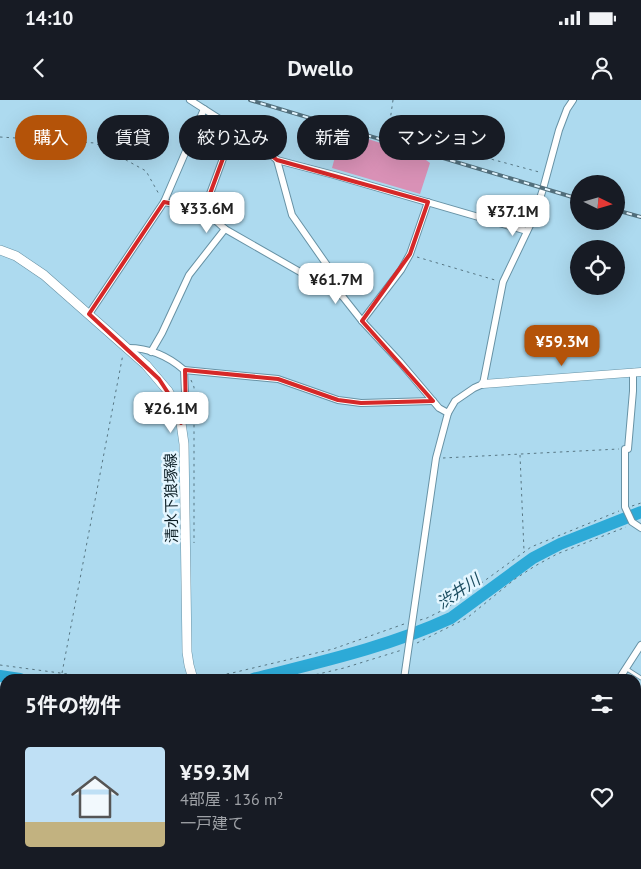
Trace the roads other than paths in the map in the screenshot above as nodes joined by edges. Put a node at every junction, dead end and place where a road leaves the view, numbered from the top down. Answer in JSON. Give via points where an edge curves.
{"nodes":[{"id":1,"x":190,"y":100,"type":"edge"},
{"id":2,"x":573,"y":100,"type":"edge"},
{"id":3,"x":204,"y":109,"type":"junction"},
{"id":4,"x":213,"y":115,"type":"edge"},
{"id":5,"x":222,"y":160,"type":"edge"},
{"id":6,"x":277,"y":160,"type":"joint"},
{"id":7,"x":164,"y":202,"type":"junction"},
{"id":8,"x":428,"y":202,"type":"junction"},
{"id":9,"x":204,"y":210,"type":"junction"},
{"id":10,"x":225,"y":229,"type":"junction"},
{"id":11,"x":527,"y":231,"type":"junction"},
{"id":12,"x":0,"y":250,"type":"edge"},
{"id":13,"x":343,"y":296,"type":"junction"},
{"id":14,"x":89,"y":314,"type":"junction"},
{"id":15,"x":362,"y":321,"type":"junction"},
{"id":16,"x":128,"y":348,"type":"junction"},
{"id":17,"x":151,"y":352,"type":"junction"},
{"id":18,"x":184,"y":370,"type":"junction"},
{"id":19,"x":637,"y":372,"type":"edge"},
{"id":20,"x":483,"y":384,"type":"junction"},
{"id":21,"x":432,"y":401,"type":"junction"},
{"id":22,"x":448,"y":413,"type":"junction"},
{"id":23,"x":181,"y":423,"type":"junction"},
{"id":24,"x":636,"y":525,"type":"edge"},
{"id":25,"x":641,"y":644,"type":"edge"},
{"id":26,"x":626,"y":668,"type":"junction"},
{"id":27,"x":192,"y":674,"type":"edge"},
{"id":28,"x":405,"y":674,"type":"edge"},
{"id":29,"x":622,"y":674,"type":"edge"},
{"id":30,"x":635,"y":674,"type":"edge"}],
"edges":[{"from":1,"to":3,"type":"street"},
{"from":2,"to":11,"type":"street","via":[[559,130]]},
{"from":3,"to":4,"type":"street"},
{"from":3,"to":7,"type":"street"},
{"from":5,"to":9,"type":"street"},
{"from":6,"to":8,"type":"street"},
{"from":6,"to":13,"type":"street","via":[[292,215],[329,268]]},
{"from":7,"to":9,"type":"street"},
{"from":7,"to":14,"type":"street"},
{"from":8,"to":11,"type":"street"},
{"from":8,"to":15,"type":"street","via":[[410,254]]},
{"from":9,"to":10,"type":"street"},
{"from":10,"to":13,"type":"street"},
{"from":10,"to":17,"type":"street","via":[[189,275]]},
{"from":11,"to":20,"type":"street","via":[[503,282]]},
{"from":12,"to":14,"type":"main road","name":"清水下狼塚線","via":[[31,265]]},
{"from":13,"to":15,"type":"street"},
{"from":14,"to":16,"type":"main road","name":"清水下狼塚線"},
{"from":15,"to":21,"type":"street"},
{"from":16,"to":17,"type":"street"},
{"from":16,"to":23,"type":"main road","name":"清水下狼塚線","via":[[168,391]]},
{"from":17,"to":18,"type":"street","via":[[166,356]]},
{"from":18,"to":21,"type":"street","via":[[278,380],[327,397],[353,402]]},
{"from":18,"to":23,"type":"street","via":[[186,414]]},
{"from":19,"to":20,"type":"street"},
{"from":19,"to":24,"type":"street","via":[[628,449],[624,449],[626,511]]},
{"from":20,"to":22,"type":"street","via":[[455,402]]},
{"from":21,"to":22,"type":"street"},
{"from":22,"to":28,"type":"street","via":[[436,458]]},
{"from":23,"to":27,"type":"main road","name":"清水下狼塚線","via":[[187,652]]},
{"from":25,"to":26,"type":"street"},
{"from":26,"to":29,"type":"street"},
{"from":26,"to":30,"type":"lane"}]}
